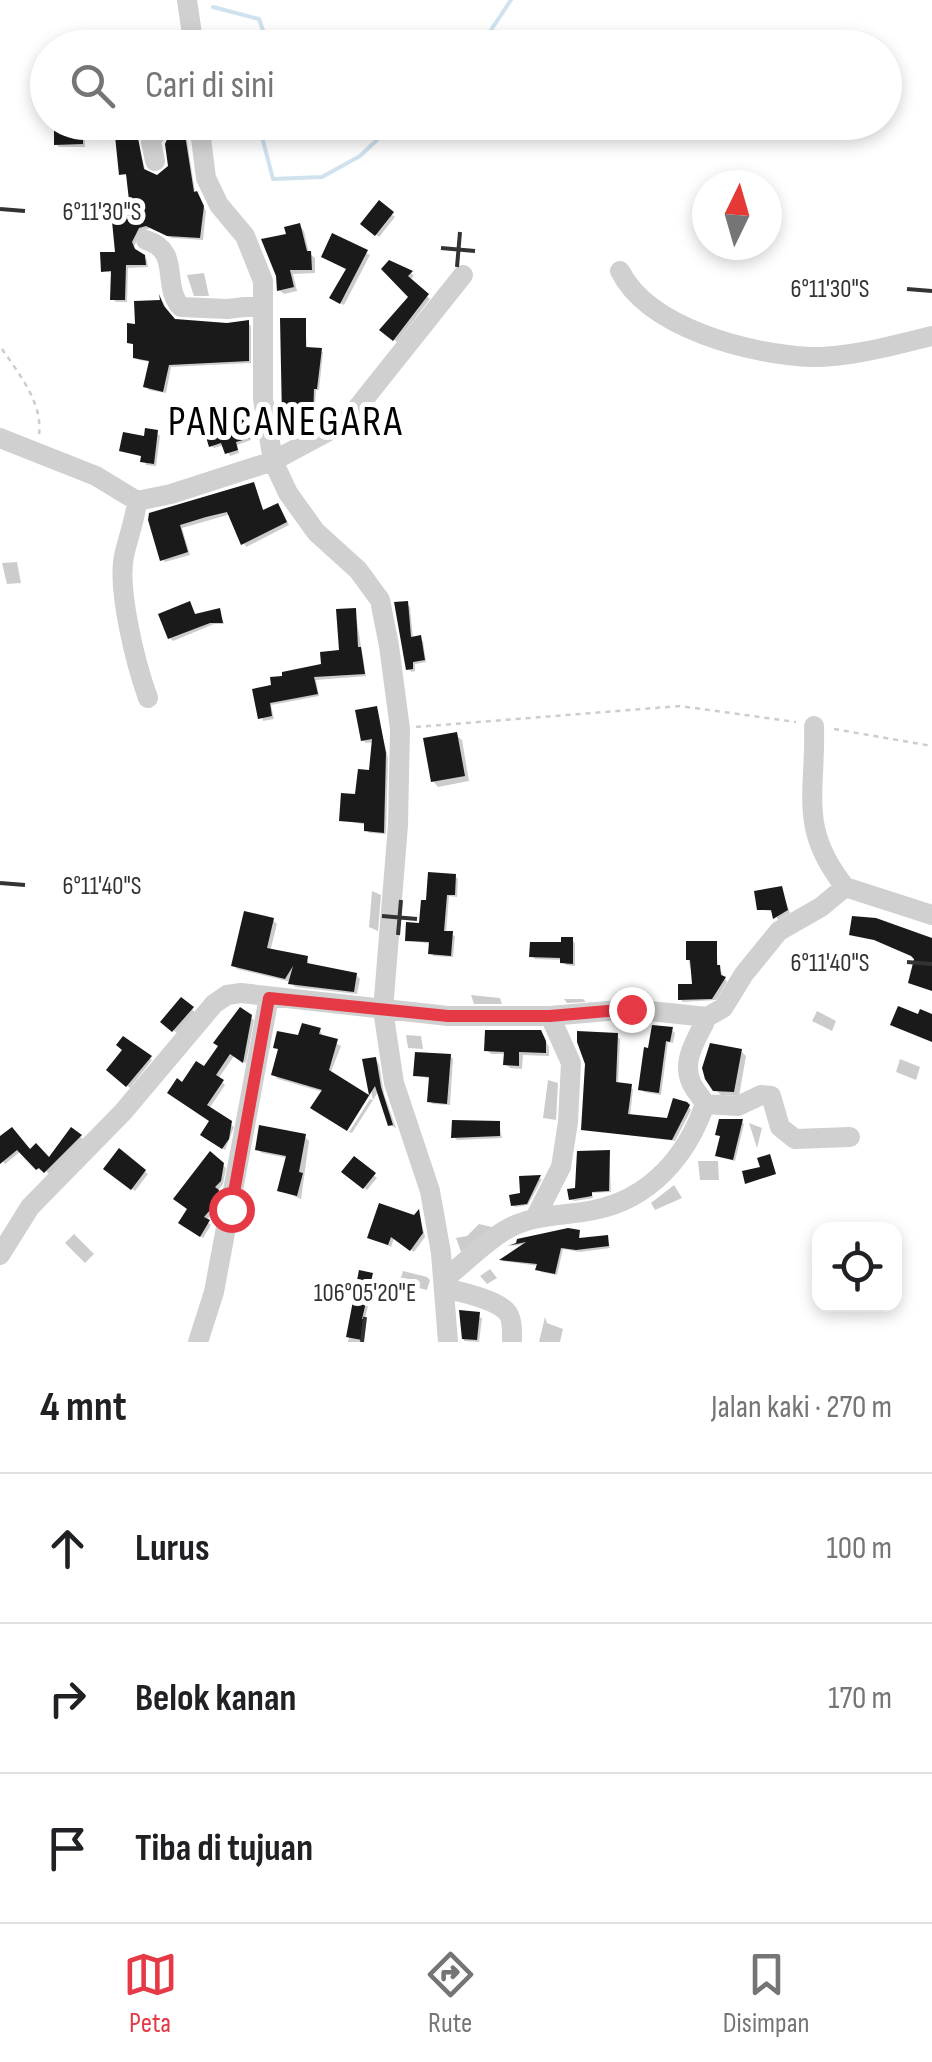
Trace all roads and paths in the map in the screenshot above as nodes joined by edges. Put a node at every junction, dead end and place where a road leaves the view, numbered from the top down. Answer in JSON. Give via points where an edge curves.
{"nodes":[{"id":1,"x":187,"y":0,"type":"edge"},
{"id":2,"x":192,"y":30,"type":"edge"},
{"id":3,"x":152,"y":140,"type":"edge"},
{"id":4,"x":201,"y":140,"type":"edge"},
{"id":5,"x":156,"y":161,"type":"dead end"},
{"id":6,"x":146,"y":240,"type":"dead end"},
{"id":7,"x":620,"y":271,"type":"dead end"},
{"id":8,"x":464,"y":274,"type":"dead end"},
{"id":9,"x":263,"y":304,"type":"junction"},
{"id":10,"x":932,"y":336,"type":"edge"},
{"id":11,"x":2,"y":349,"type":"edge"},
{"id":12,"x":0,"y":438,"type":"edge"},
{"id":13,"x":38,"y":451,"type":"junction"},
{"id":14,"x":273,"y":461,"type":"junction"},
{"id":15,"x":137,"y":502,"type":"junction"},
{"id":16,"x":148,"y":698,"type":"dead end"},
{"id":17,"x":814,"y":726,"type":"junction"},
{"id":18,"x":400,"y":728,"type":"junction"},
{"id":19,"x":932,"y":746,"type":"edge"},
{"id":20,"x":845,"y":887,"type":"junction"},
{"id":21,"x":932,"y":915,"type":"edge"},
{"id":22,"x":269,"y":998,"type":"junction"},
{"id":23,"x":383,"y":1010,"type":"junction"},
{"id":24,"x":550,"y":1016,"type":"junction"},
{"id":25,"x":707,"y":1017,"type":"junction"},
{"id":26,"x":706,"y":1104,"type":"junction"},
{"id":27,"x":850,"y":1137,"type":"dead end"},
{"id":28,"x":536,"y":1218,"type":"junction"},
{"id":29,"x":0,"y":1255,"type":"edge"},
{"id":30,"x":445,"y":1284,"type":"junction"},
{"id":31,"x":198,"y":1342,"type":"edge"},
{"id":32,"x":448,"y":1342,"type":"edge"},
{"id":33,"x":512,"y":1342,"type":"edge"}],
"edges":[{"from":1,"to":2,"type":"street"},
{"from":3,"to":5,"type":"street"},
{"from":4,"to":9,"type":"street","via":[[206,178],[246,236],[263,280]]},
{"from":6,"to":9,"type":"street","via":[[168,256],[181,306]]},
{"from":7,"to":10,"type":"street","via":[[641,298],[687,330],[754,348],[812,357]]},
{"from":8,"to":14,"type":"street","via":[[346,422]]},
{"from":9,"to":14,"type":"street","via":[[263,399]]},
{"from":11,"to":13,"type":"path","via":[[34,400],[41,420]]},
{"from":12,"to":13,"type":"street"},
{"from":13,"to":15,"type":"street"},
{"from":14,"to":15,"type":"street"},
{"from":14,"to":18,"type":"street","via":[[316,532],[380,600]]},
{"from":15,"to":16,"type":"street","via":[[123,560],[132,640]]},
{"from":17,"to":18,"type":"path","via":[[680,706]]},
{"from":17,"to":19,"type":"path"},
{"from":17,"to":20,"type":"street","via":[[815,835]]},
{"from":18,"to":23,"type":"street"},
{"from":20,"to":21,"type":"street"},
{"from":20,"to":25,"type":"street","via":[[780,931],[723,1008]]},
{"from":22,"to":23,"type":"street"},
{"from":22,"to":29,"type":"street","via":[[240,992],[214,1004],[124,1112],[30,1207]]},
{"from":22,"to":31,"type":"street","via":[[214,1292]]},
{"from":23,"to":24,"type":"street"},
{"from":23,"to":30,"type":"street","via":[[394,1083],[430,1190]]},
{"from":24,"to":25,"type":"street","via":[[631,1009]]},
{"from":24,"to":28,"type":"street","via":[[572,1068],[561,1167]]},
{"from":25,"to":26,"type":"street","via":[[689,1054],[688,1074]]},
{"from":26,"to":27,"type":"street","via":[[738,1106],[771,1096],[780,1126],[794,1139]]},
{"from":26,"to":28,"type":"street","via":[[682,1155],[632,1197],[596,1210]]},
{"from":28,"to":30,"type":"street","via":[[508,1228]]},
{"from":30,"to":32,"type":"street"},
{"from":30,"to":33,"type":"street","via":[[504,1308]]}]}
